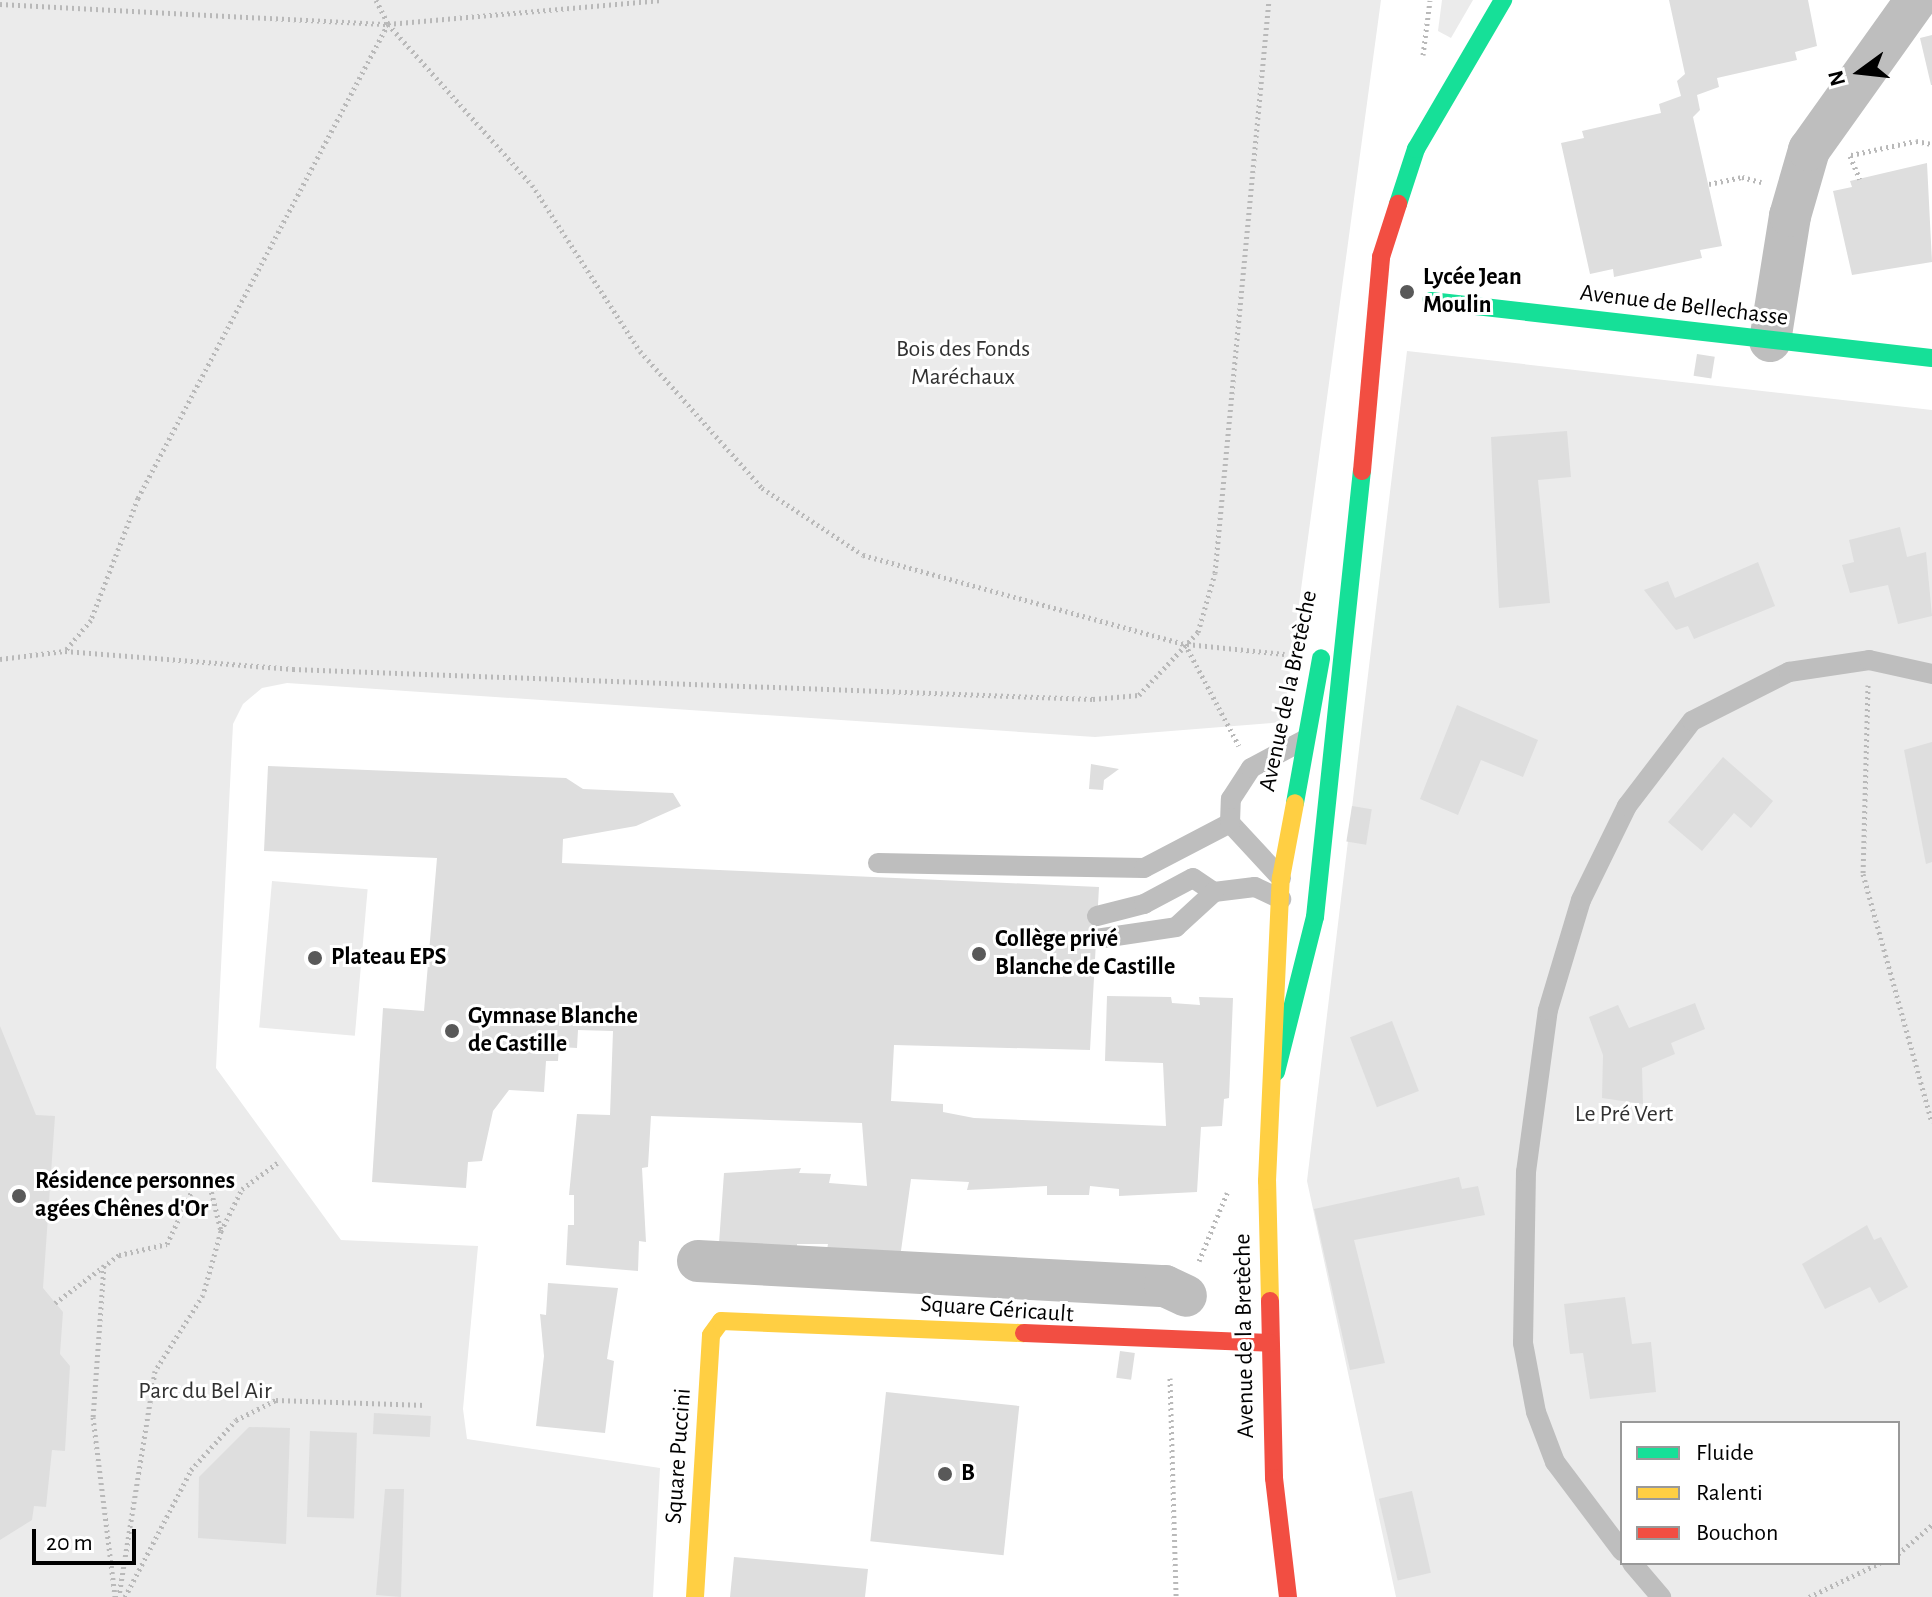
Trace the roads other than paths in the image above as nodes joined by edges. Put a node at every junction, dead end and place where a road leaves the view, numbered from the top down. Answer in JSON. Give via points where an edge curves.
{"nodes":[{"id":1,"x":1503,"y":0,"type":"edge"},
{"id":2,"x":1916,"y":0,"type":"edge"},
{"id":3,"x":1431,"y":301,"type":"dead end"},
{"id":4,"x":1770,"y":341,"type":"junction"},
{"id":5,"x":1932,"y":358,"type":"edge"},
{"id":6,"x":1350,"y":562,"type":"junction"},
{"id":7,"x":1932,"y":674,"type":"edge"},
{"id":8,"x":1304,"y":740,"type":"junction"},
{"id":9,"x":1230,"y":823,"type":"junction"},
{"id":10,"x":878,"y":863,"type":"dead end"},
{"id":11,"x":1280,"y":888,"type":"junction"},
{"id":12,"x":1214,"y":892,"type":"junction"},
{"id":13,"x":1097,"y":916,"type":"dead end"},
{"id":14,"x":1315,"y":917,"type":"junction"},
{"id":15,"x":1096,"y":939,"type":"dead end"},
{"id":16,"x":1276,"y":1072,"type":"junction"},
{"id":17,"x":698,"y":1261,"type":"dead end"},
{"id":18,"x":1186,"y":1296,"type":"dead end"},
{"id":19,"x":721,"y":1321,"type":"joint"},
{"id":20,"x":1270,"y":1343,"type":"junction"},
{"id":21,"x":1620,"y":1548,"type":"edge"},
{"id":22,"x":1634,"y":1565,"type":"edge"},
{"id":23,"x":695,"y":1597,"type":"edge"},
{"id":24,"x":1288,"y":1597,"type":"edge"},
{"id":25,"x":1661,"y":1597,"type":"edge"}],
"edges":[{"from":1,"to":6,"type":"street","name":"Avenue de la Bretèche","via":[[1416,149],[1393,214],[1374,298]]},
{"from":2,"to":4,"type":"street","via":[[1829,152],[1797,191]]},
{"from":3,"to":4,"type":"street","name":"Avenue de Bellechasse"},
{"from":4,"to":5,"type":"street","name":"Avenue de Bellechasse"},
{"from":6,"to":8,"type":"street","name":"Avenue de la Bretèche","via":[[1329,598]]},
{"from":6,"to":14,"type":"street","name":"Avenue de la Bretèche","via":[[1345,673]]},
{"from":7,"to":21,"type":"lane","via":[[1869,660],[1789,672],[1692,721],[1627,806],[1581,900],[1548,1010],[1526,1172],[1523,1343],[1536,1412],[1555,1462]]},
{"from":8,"to":9,"type":"lane","via":[[1251,768],[1231,799]]},
{"from":8,"to":11,"type":"street","name":"Avenue de la Bretèche"},
{"from":9,"to":10,"type":"lane","via":[[1144,868]]},
{"from":9,"to":11,"type":"lane"},
{"from":11,"to":12,"type":"lane"},
{"from":11,"to":14,"type":"lane"},
{"from":11,"to":16,"type":"street","name":"Avenue de la Bretèche"},
{"from":12,"to":13,"type":"lane","via":[[1193,878],[1144,904]]},
{"from":12,"to":15,"type":"lane","via":[[1176,927]]},
{"from":14,"to":16,"type":"street","name":"Avenue de la Bretèche"},
{"from":16,"to":20,"type":"street","name":"Avenue de la Bretèche","via":[[1267,1181]]},
{"from":17,"to":18,"type":"street","via":[[1165,1286]]},
{"from":19,"to":20,"type":"street","name":"Square Géricault"},
{"from":19,"to":23,"type":"street","name":"Square Puccini","via":[[711,1335]]},
{"from":20,"to":24,"type":"street","name":"Avenue de la Bretèche","via":[[1274,1478]]},
{"from":22,"to":25,"type":"lane"}]}
